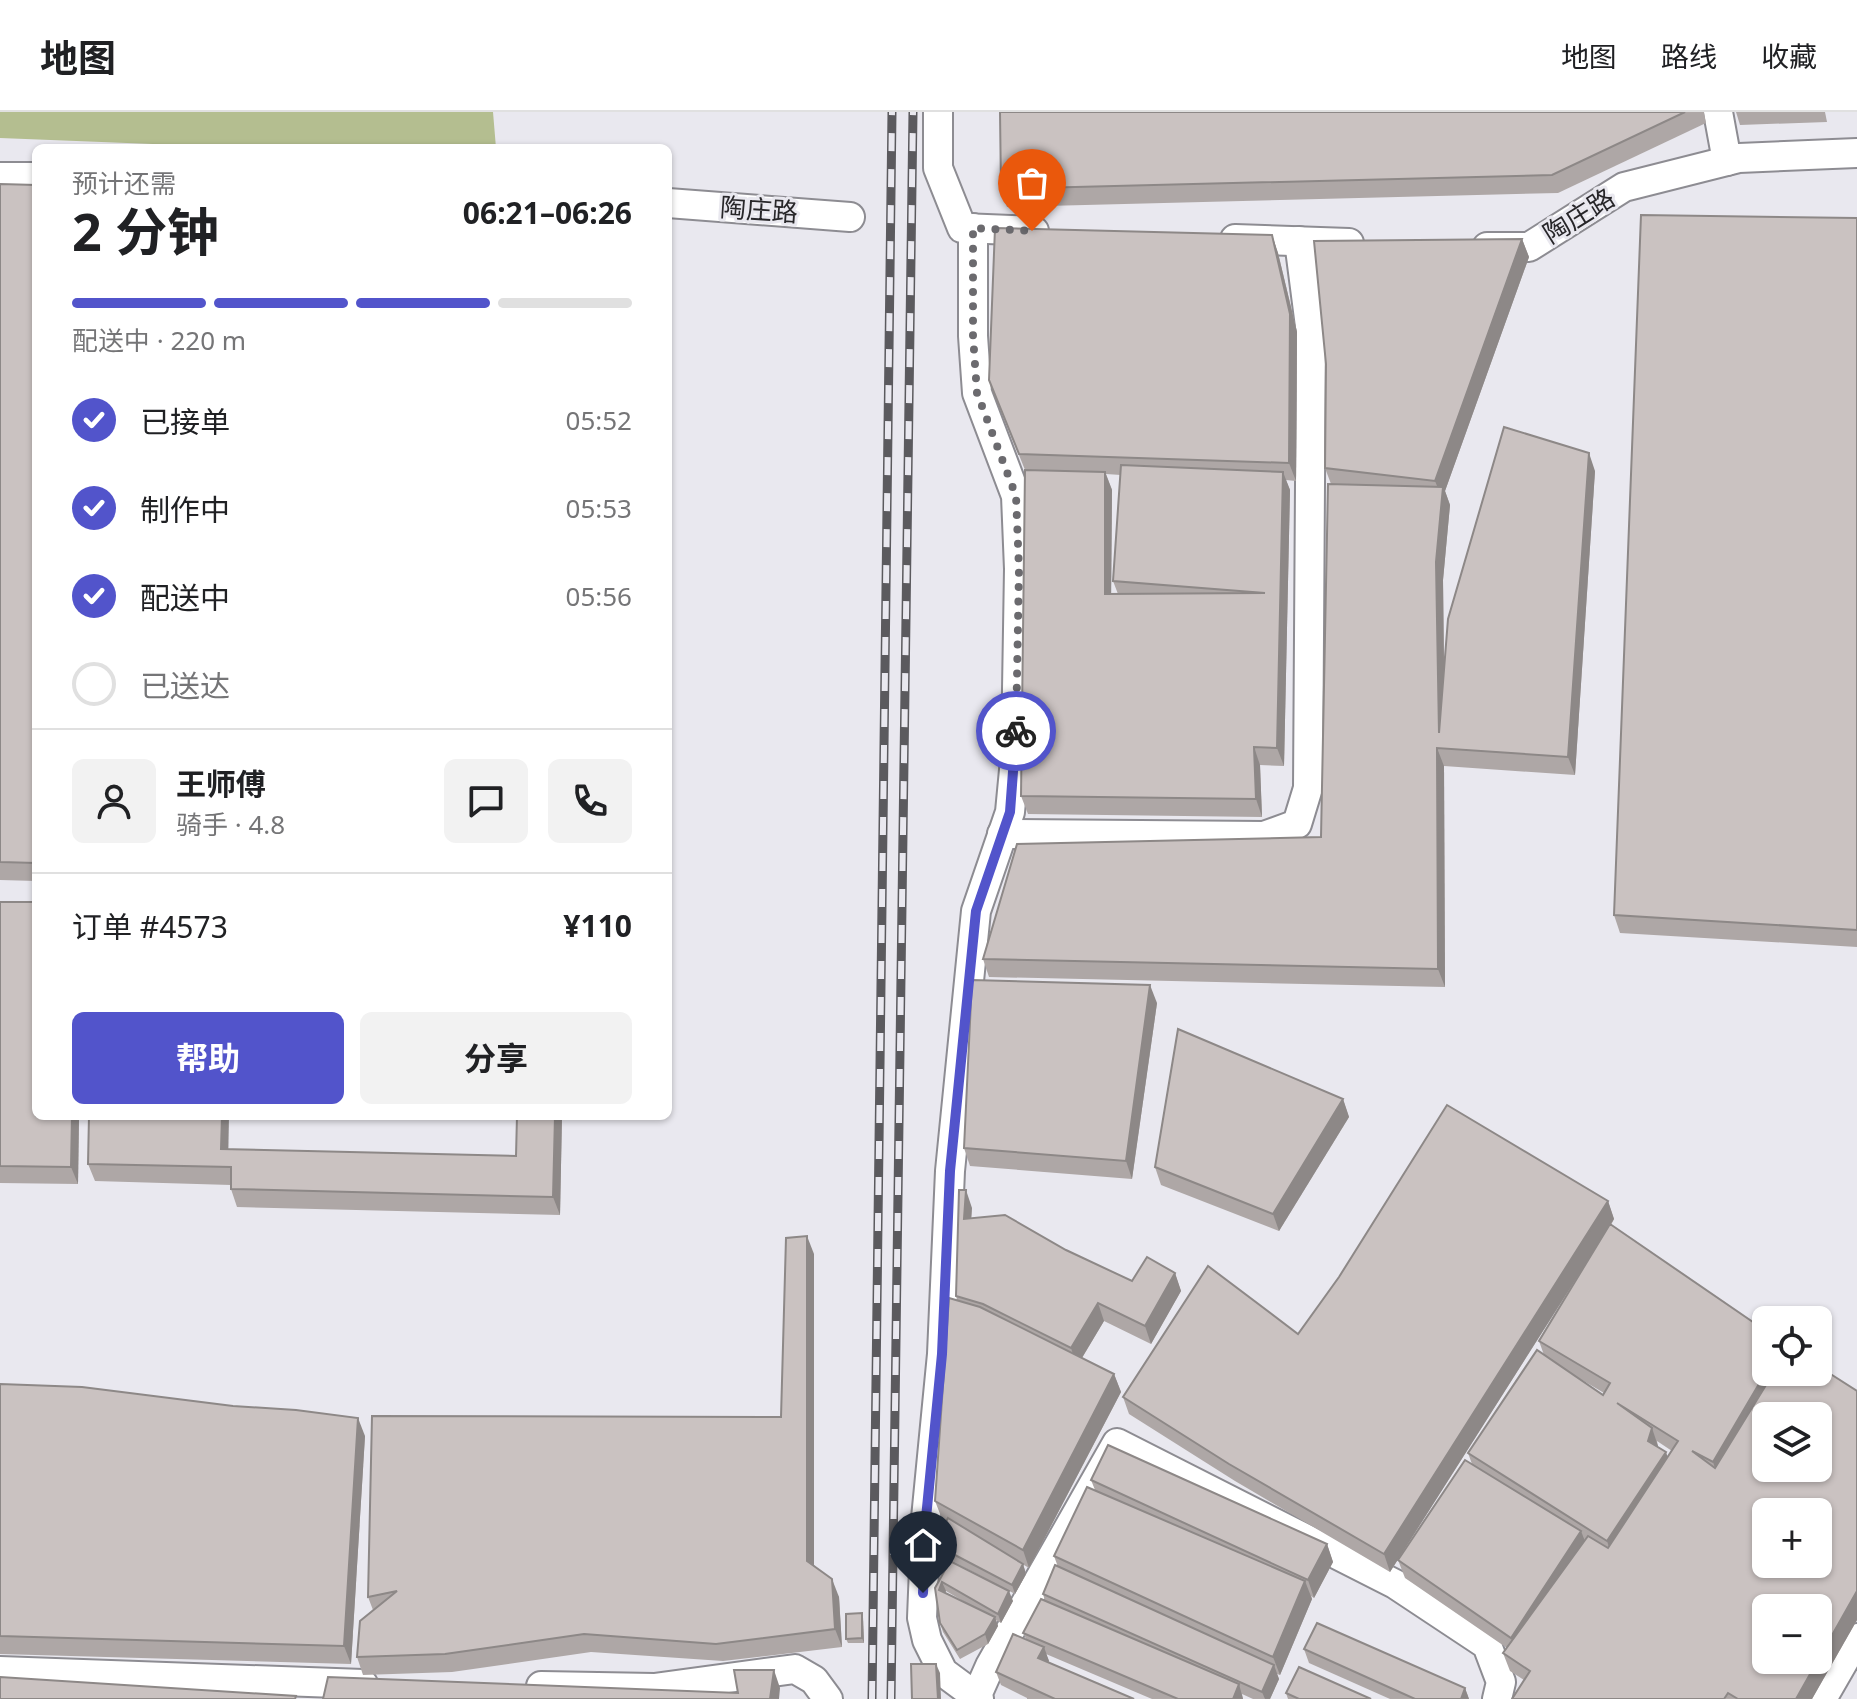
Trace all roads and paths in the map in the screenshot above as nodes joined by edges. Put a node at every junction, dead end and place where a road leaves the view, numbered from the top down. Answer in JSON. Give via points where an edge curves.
{"nodes":[{"id":1,"x":938,"y":112,"type":"edge"},
{"id":2,"x":1718,"y":112,"type":"edge"},
{"id":3,"x":1857,"y":153,"type":"edge"},
{"id":4,"x":1727,"y":161,"type":"junction"},
{"id":5,"x":0,"y":177,"type":"edge"},
{"id":6,"x":32,"y":177,"type":"edge"},
{"id":7,"x":672,"y":203,"type":"edge"},
{"id":8,"x":850,"y":217,"type":"dead end"},
{"id":9,"x":968,"y":228,"type":"junction"},
{"id":10,"x":1066,"y":232,"type":"edge"},
{"id":11,"x":1206,"y":238,"type":"edge"},
{"id":12,"x":1299,"y":241,"type":"junction"},
{"id":13,"x":1376,"y":245,"type":"edge"},
{"id":14,"x":1468,"y":247,"type":"edge"},
{"id":15,"x":1002,"y":834,"type":"junction"},
{"id":16,"x":1857,"y":1638,"type":"edge"},
{"id":17,"x":0,"y":1671,"type":"edge"},
{"id":18,"x":387,"y":1685,"type":"edge"},
{"id":19,"x":513,"y":1686,"type":"edge"},
{"id":20,"x":978,"y":1696,"type":"edge"},
{"id":21,"x":828,"y":1699,"type":"edge"},
{"id":22,"x":1497,"y":1699,"type":"edge"},
{"id":23,"x":1822,"y":1699,"type":"edge"}],
"edges":[{"from":1,"to":9,"type":"street","via":[[938,168]]},
{"from":2,"to":4,"type":"street"},
{"from":3,"to":4,"type":"street","name":"陶庄路"},
{"from":4,"to":14,"type":"street","name":"陶庄路","via":[[1624,187],[1529,247]]},
{"from":5,"to":6,"type":"street"},
{"from":7,"to":8,"type":"street","name":"陶庄路"},
{"from":9,"to":10,"type":"street"},
{"from":9,"to":15,"type":"street","via":[[977,393],[1016,496],[1016,749],[1010,812]]},
{"from":11,"to":12,"type":"street"},
{"from":12,"to":13,"type":"street"},
{"from":12,"to":15,"type":"street","via":[[1311,334],[1308,788],[1297,824],[1264,836]]},
{"from":15,"to":20,"type":"street","via":[[976,911],[950,1171],[922,1618],[943,1672]]},
{"from":16,"to":23,"type":"street"},
{"from":17,"to":18,"type":"street"},
{"from":19,"to":21,"type":"street","via":[[654,1688],[795,1669],[814,1680]]},
{"from":20,"to":22,"type":"street","via":[[1117,1443],[1395,1584],[1487,1645],[1501,1682]]}]}
